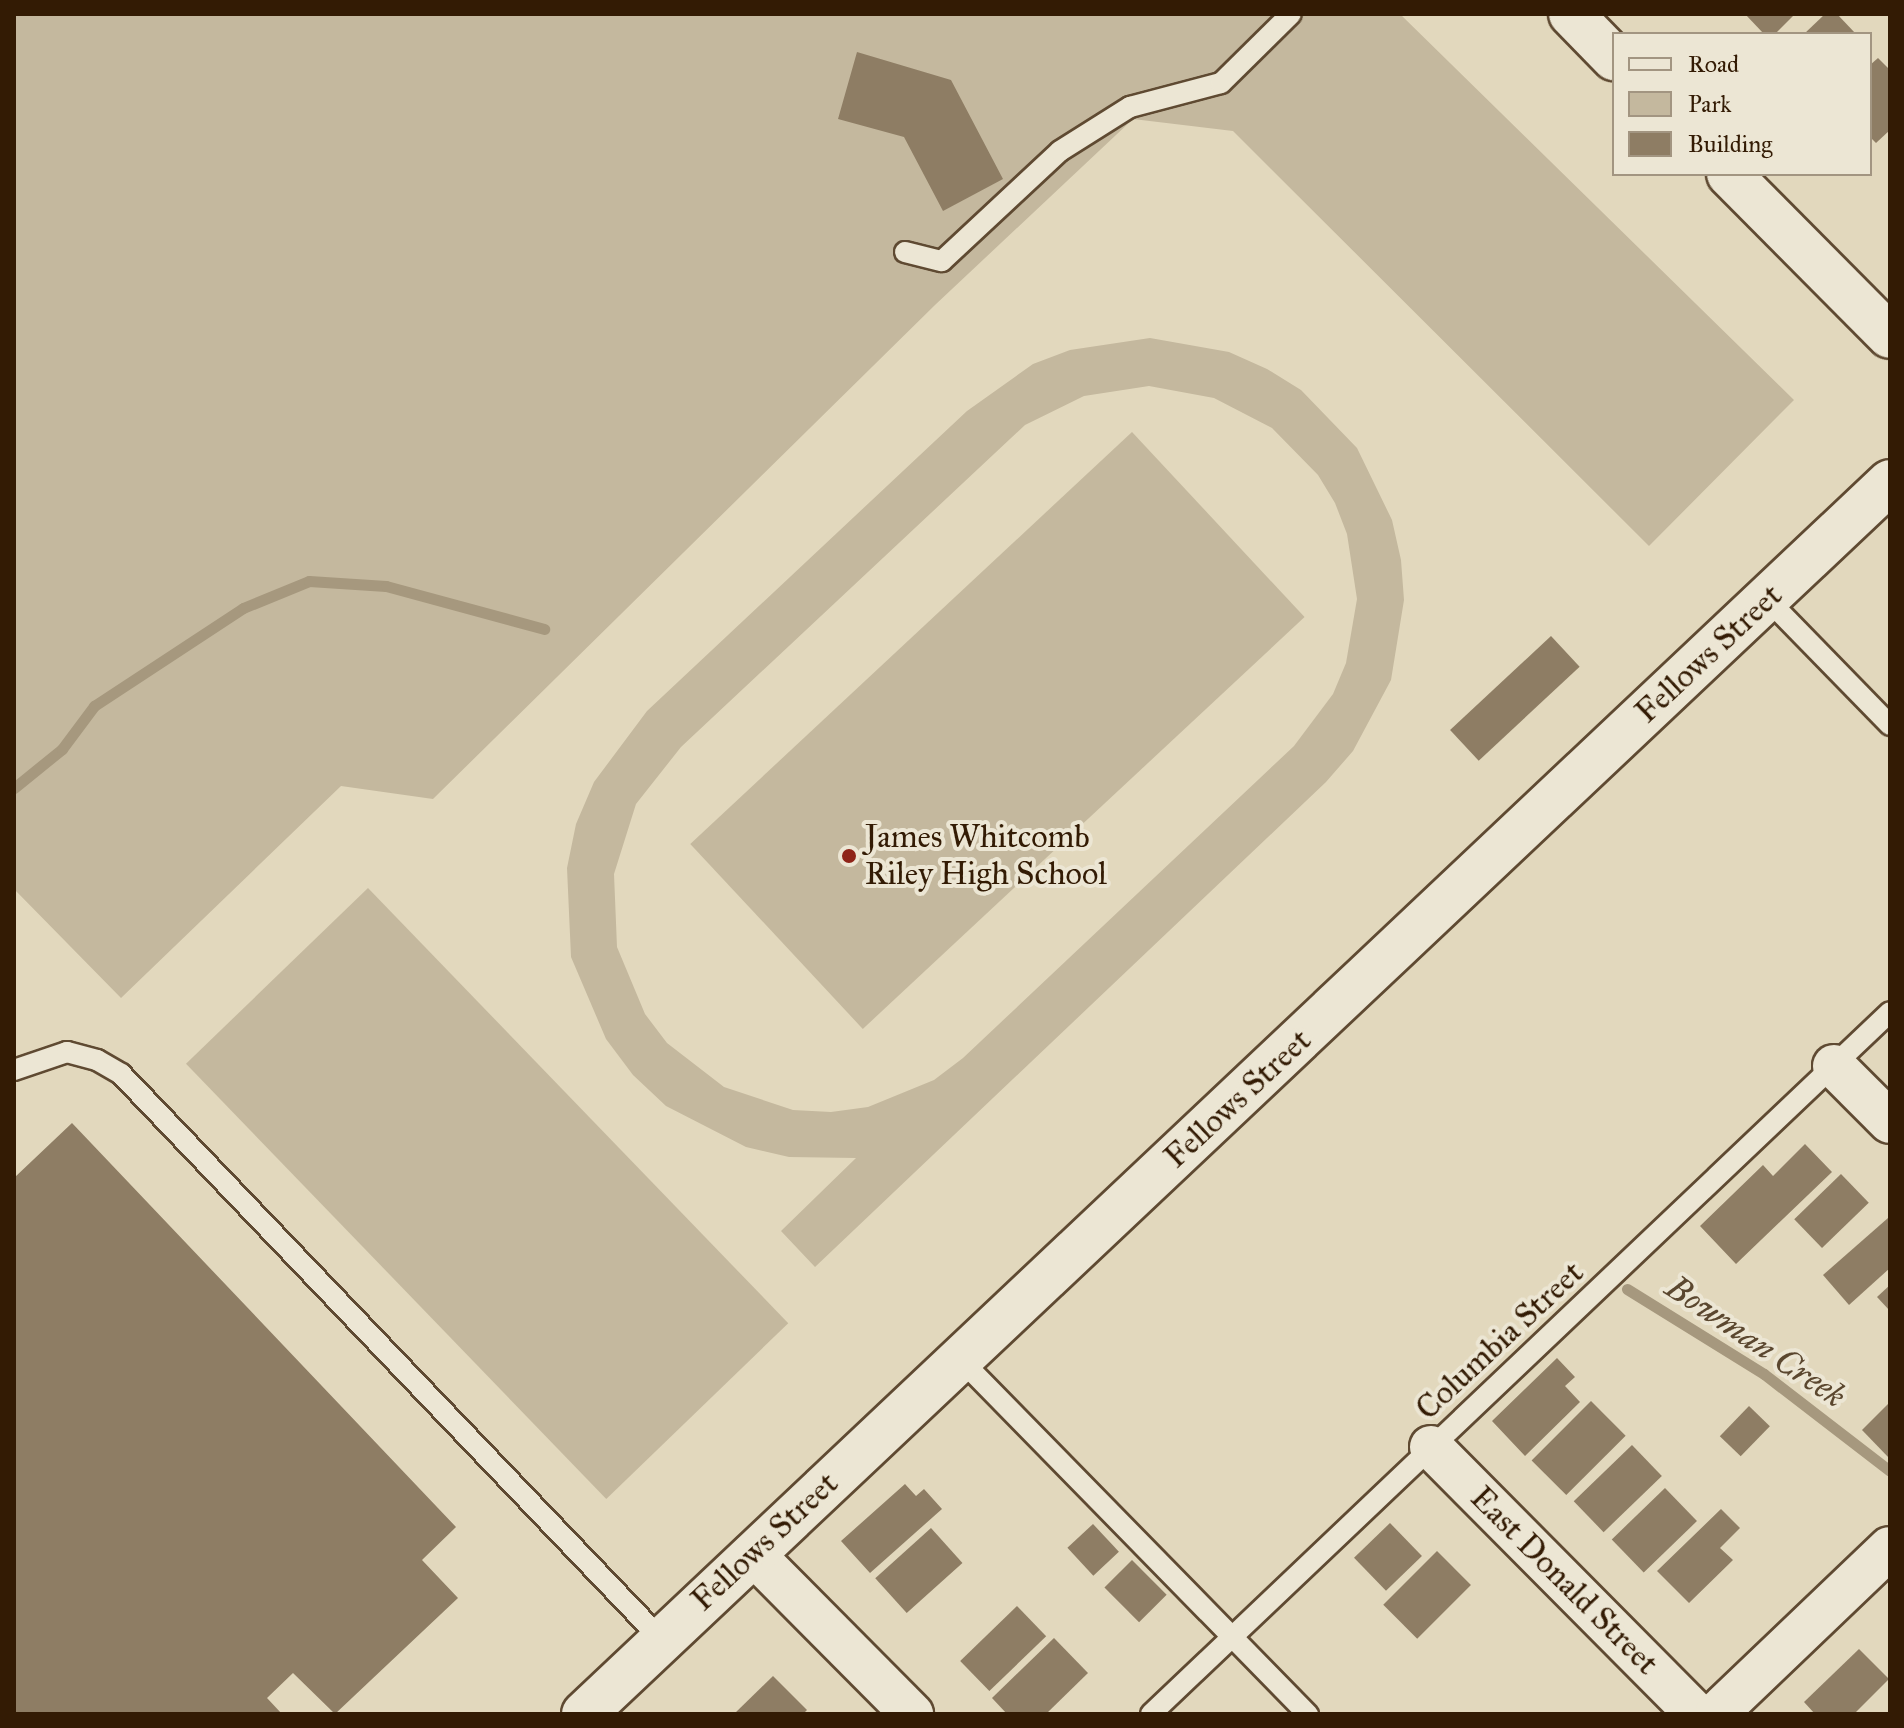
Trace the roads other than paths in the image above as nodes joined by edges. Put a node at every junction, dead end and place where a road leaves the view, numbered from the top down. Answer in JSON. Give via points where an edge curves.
{"nodes":[{"id":1,"x":1291,"y":14,"type":"edge"},
{"id":2,"x":1571,"y":14,"type":"edge"},
{"id":3,"x":1612,"y":56,"type":"edge"},
{"id":4,"x":1731,"y":176,"type":"edge"},
{"id":5,"x":905,"y":252,"type":"dead end"},
{"id":6,"x":1890,"y":336,"type":"edge"},
{"id":7,"x":1890,"y":482,"type":"edge"},
{"id":8,"x":1767,"y":599,"type":"junction"},
{"id":9,"x":1890,"y":725,"type":"edge"},
{"id":10,"x":1890,"y":1012,"type":"edge"},
{"id":11,"x":1834,"y":1066,"type":"junction"},
{"id":12,"x":14,"y":1070,"type":"edge"},
{"id":13,"x":1890,"y":1122,"type":"edge"},
{"id":14,"x":961,"y":1360,"type":"junction"},
{"id":15,"x":1431,"y":1447,"type":"junction"},
{"id":16,"x":1890,"y":1548,"type":"edge"},
{"id":17,"x":753,"y":1554,"type":"junction"},
{"id":18,"x":1232,"y":1636,"type":"junction"},
{"id":19,"x":661,"y":1639,"type":"junction"},
{"id":20,"x":584,"y":1714,"type":"edge"},
{"id":21,"x":912,"y":1714,"type":"edge"},
{"id":22,"x":1151,"y":1714,"type":"edge"},
{"id":23,"x":1308,"y":1714,"type":"edge"},
{"id":24,"x":1696,"y":1714,"type":"edge"},
{"id":25,"x":1716,"y":1714,"type":"edge"}],
"edges":[{"from":1,"to":5,"type":"lane","via":[[1221,83],[1130,107],[1060,151],[942,261]]},
{"from":2,"to":3,"type":"street"},
{"from":4,"to":6,"type":"street"},
{"from":7,"to":8,"type":"street","name":"Fellows Street"},
{"from":8,"to":9,"type":"lane"},
{"from":8,"to":14,"type":"street","name":"Fellows Street"},
{"from":10,"to":11,"type":"lane","name":"Columbia Street"},
{"from":11,"to":13,"type":"street"},
{"from":11,"to":15,"type":"lane","name":"Columbia Street"},
{"from":12,"to":19,"type":"lane","via":[[67,1052],[121,1074]]},
{"from":14,"to":17,"type":"street","name":"Fellows Street"},
{"from":14,"to":18,"type":"lane"},
{"from":15,"to":18,"type":"lane","name":"Columbia Street"},
{"from":15,"to":24,"type":"street","name":"East Donald Street"},
{"from":16,"to":25,"type":"street"},
{"from":17,"to":19,"type":"street","name":"Fellows Street"},
{"from":17,"to":21,"type":"street"},
{"from":18,"to":22,"type":"lane","name":"Columbia Street"},
{"from":18,"to":23,"type":"lane"},
{"from":19,"to":20,"type":"street","name":"Fellows Street"}]}
